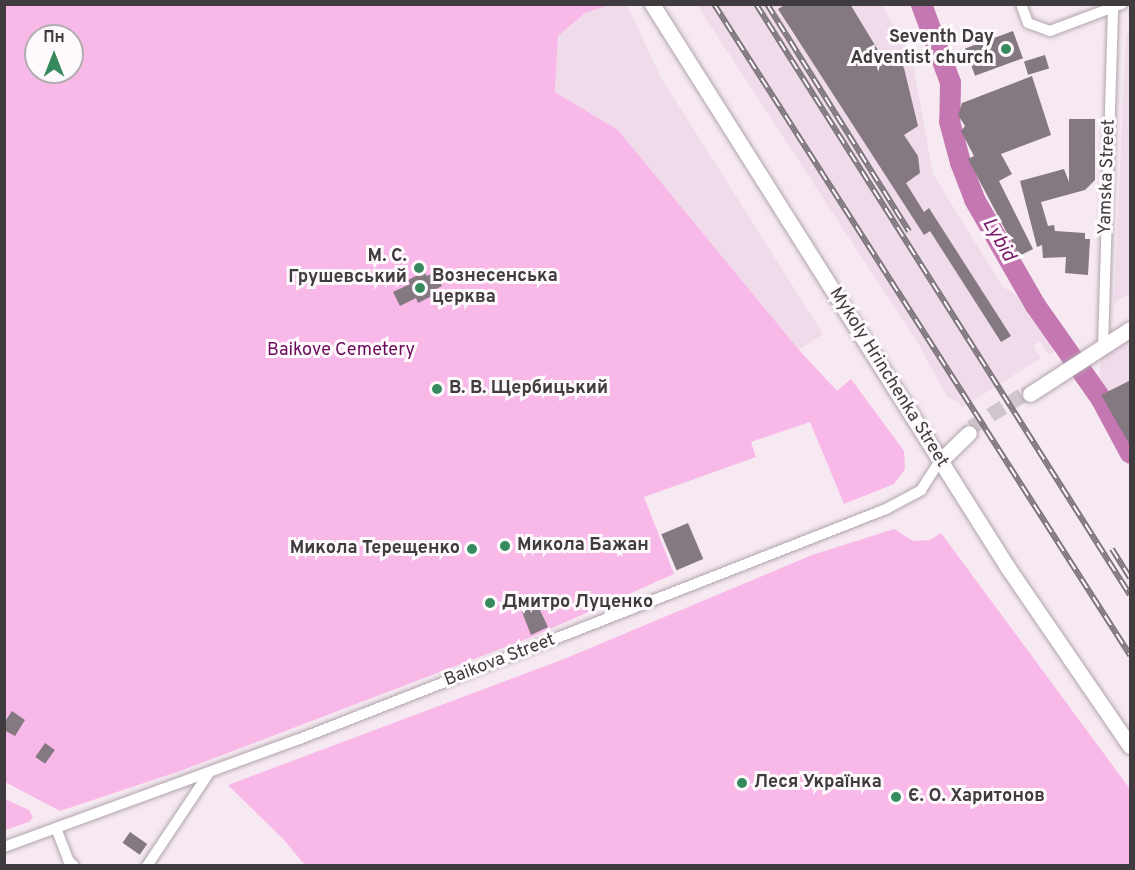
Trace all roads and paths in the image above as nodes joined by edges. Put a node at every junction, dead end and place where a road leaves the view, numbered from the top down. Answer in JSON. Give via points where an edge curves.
{"nodes":[{"id":1,"x":652,"y":4,"type":"edge"},
{"id":2,"x":1021,"y":4,"type":"edge"},
{"id":3,"x":1118,"y":6,"type":"edge"},
{"id":4,"x":1131,"y":329,"type":"edge"},
{"id":5,"x":1097,"y":350,"type":"junction"},
{"id":6,"x":1030,"y":394,"type":"tunnel mouth"},
{"id":7,"x":969,"y":433,"type":"tunnel mouth"},
{"id":8,"x":940,"y":461,"type":"junction"},
{"id":9,"x":1131,"y":746,"type":"edge"},
{"id":10,"x":209,"y":772,"type":"junction"},
{"id":11,"x":56,"y":828,"type":"junction"},
{"id":12,"x":4,"y":847,"type":"edge"},
{"id":13,"x":74,"y":866,"type":"edge"},
{"id":14,"x":147,"y":866,"type":"edge"}],
"edges":[{"from":1,"to":8,"type":"main road","name":"Mykoly Hrinchenka Street"},
{"from":2,"to":3,"type":"street","via":[[1028,23],[1050,31]]},
{"from":3,"to":5,"type":"street","name":"Yamska Street"},
{"from":4,"to":5,"type":"main road"},
{"from":5,"to":6,"type":"main road"},
{"from":7,"to":8,"type":"main road","name":"Baikova Street"},
{"from":8,"to":9,"type":"main road","name":"Mykoly Hrinchenka Street"},
{"from":8,"to":10,"type":"street","name":"Baikova Street","via":[[921,490],[886,509]]},
{"from":10,"to":11,"type":"street","name":"Baikova Street"},
{"from":10,"to":14,"type":"street"},
{"from":11,"to":12,"type":"street","name":"Baikova Street"},
{"from":11,"to":13,"type":"street"}]}
